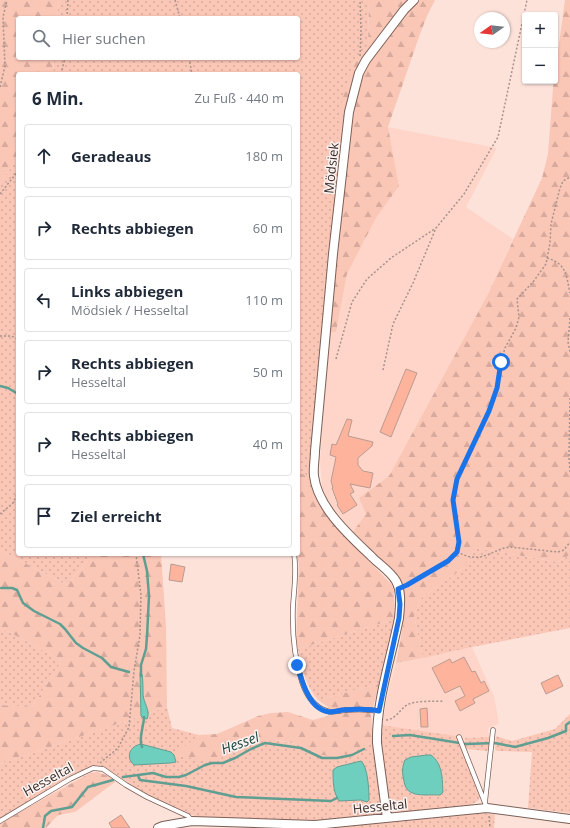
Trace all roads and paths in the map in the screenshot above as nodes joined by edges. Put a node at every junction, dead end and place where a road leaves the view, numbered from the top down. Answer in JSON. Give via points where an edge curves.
{"nodes":[{"id":1,"x":7,"y":0,"type":"edge"},
{"id":2,"x":68,"y":0,"type":"edge"},
{"id":3,"x":175,"y":0,"type":"edge"},
{"id":4,"x":360,"y":0,"type":"edge"},
{"id":5,"x":414,"y":0,"type":"edge"},
{"id":6,"x":528,"y":0,"type":"edge"},
{"id":7,"x":67,"y":16,"type":"edge"},
{"id":8,"x":179,"y":16,"type":"edge"},
{"id":9,"x":359,"y":58,"type":"dead end"},
{"id":10,"x":64,"y":60,"type":"edge"},
{"id":11,"x":189,"y":60,"type":"edge"},
{"id":12,"x":61,"y":72,"type":"edge"},
{"id":13,"x":192,"y":72,"type":"edge"},
{"id":14,"x":0,"y":87,"type":"edge"},
{"id":15,"x":16,"y":173,"type":"edge"},
{"id":16,"x":570,"y":177,"type":"edge"},
{"id":17,"x":0,"y":194,"type":"edge"},
{"id":18,"x":436,"y":228,"type":"junction"},
{"id":19,"x":547,"y":258,"type":"junction"},
{"id":20,"x":570,"y":293,"type":"edge"},
{"id":21,"x":570,"y":318,"type":"edge"},
{"id":22,"x":0,"y":336,"type":"edge"},
{"id":23,"x":16,"y":338,"type":"edge"},
{"id":24,"x":570,"y":352,"type":"edge"},
{"id":25,"x":336,"y":359,"type":"dead end"},
{"id":26,"x":383,"y":370,"type":"dead end"},
{"id":27,"x":570,"y":398,"type":"edge"},
{"id":28,"x":570,"y":472,"type":"edge"},
{"id":29,"x":16,"y":496,"type":"edge"},
{"id":30,"x":0,"y":514,"type":"edge"},
{"id":31,"x":570,"y":542,"type":"edge"},
{"id":32,"x":457,"y":552,"type":"junction"},
{"id":33,"x":136,"y":556,"type":"edge"},
{"id":34,"x":294,"y":556,"type":"edge"},
{"id":35,"x":398,"y":589,"type":"junction"},
{"id":36,"x":444,"y":701,"type":"dead end"},
{"id":37,"x":379,"y":715,"type":"junction"},
{"id":38,"x":493,"y":730,"type":"dead end"},
{"id":39,"x":459,"y":737,"type":"dead end"},
{"id":40,"x":93,"y":768,"type":"junction"},
{"id":41,"x":486,"y":805,"type":"junction"},
{"id":42,"x":386,"y":818,"type":"junction"},
{"id":43,"x":570,"y":819,"type":"edge"},
{"id":44,"x":0,"y":821,"type":"edge"},
{"id":45,"x":192,"y":821,"type":"junction"},
{"id":46,"x":158,"y":828,"type":"edge"},
{"id":47,"x":490,"y":828,"type":"edge"}],
"edges":[{"from":1,"to":14,"type":"path","via":[[3,17],[5,66]]},
{"from":2,"to":7,"type":"path"},
{"from":3,"to":8,"type":"path"},
{"from":4,"to":9,"type":"path"},
{"from":5,"to":35,"type":"street","name":"Mödsiek","via":[[366,60],[359,73],[349,112],[333,254],[314,476],[324,504],[350,536],[392,577]]},
{"from":6,"to":18,"type":"path","via":[[498,137],[464,194]]},
{"from":10,"to":12,"type":"path"},
{"from":11,"to":13,"type":"path"},
{"from":15,"to":17,"type":"path"},
{"from":16,"to":19,"type":"path","via":[[563,181],[560,188],[551,224]]},
{"from":18,"to":25,"type":"path","via":[[391,258],[367,280],[352,302]]},
{"from":18,"to":26,"type":"path","via":[[393,324]]},
{"from":19,"to":20,"type":"path","via":[[564,268]]},
{"from":19,"to":32,"type":"path","via":[[540,273],[517,299],[519,317],[516,328],[504,348],[497,388],[457,479],[453,500],[459,542]]},
{"from":21,"to":24,"type":"path"},
{"from":22,"to":23,"type":"path"},
{"from":27,"to":28,"type":"path"},
{"from":29,"to":30,"type":"path","via":[[13,503]]},
{"from":31,"to":32,"type":"path","via":[[564,550],[558,552],[510,547],[478,558]]},
{"from":32,"to":35,"type":"path","via":[[448,561]]},
{"from":33,"to":40,"type":"path","via":[[141,595],[140,635],[129,727],[118,748]]},
{"from":34,"to":37,"type":"lane","via":[[293,641],[305,690],[314,702],[328,712],[371,709]]},
{"from":35,"to":37,"type":"street","via":[[399,618]]},
{"from":36,"to":37,"type":"path","via":[[413,702],[392,719],[387,720]]},
{"from":37,"to":42,"type":"street","via":[[377,743]]},
{"from":38,"to":41,"type":"lane"},
{"from":39,"to":41,"type":"lane"},
{"from":40,"to":44,"type":"lane","name":"Hesseltal"},
{"from":40,"to":45,"type":"lane","name":"Hesseltal","via":[[104,769],[126,785],[188,816]]},
{"from":41,"to":42,"type":"street","name":"Hesseltal"},
{"from":41,"to":43,"type":"street","name":"Hesseltal"},
{"from":41,"to":47,"type":"path"},
{"from":42,"to":45,"type":"street","name":"Hesseltal","via":[[315,825]]},
{"from":45,"to":46,"type":"street","name":"Hesseltal"}]}
